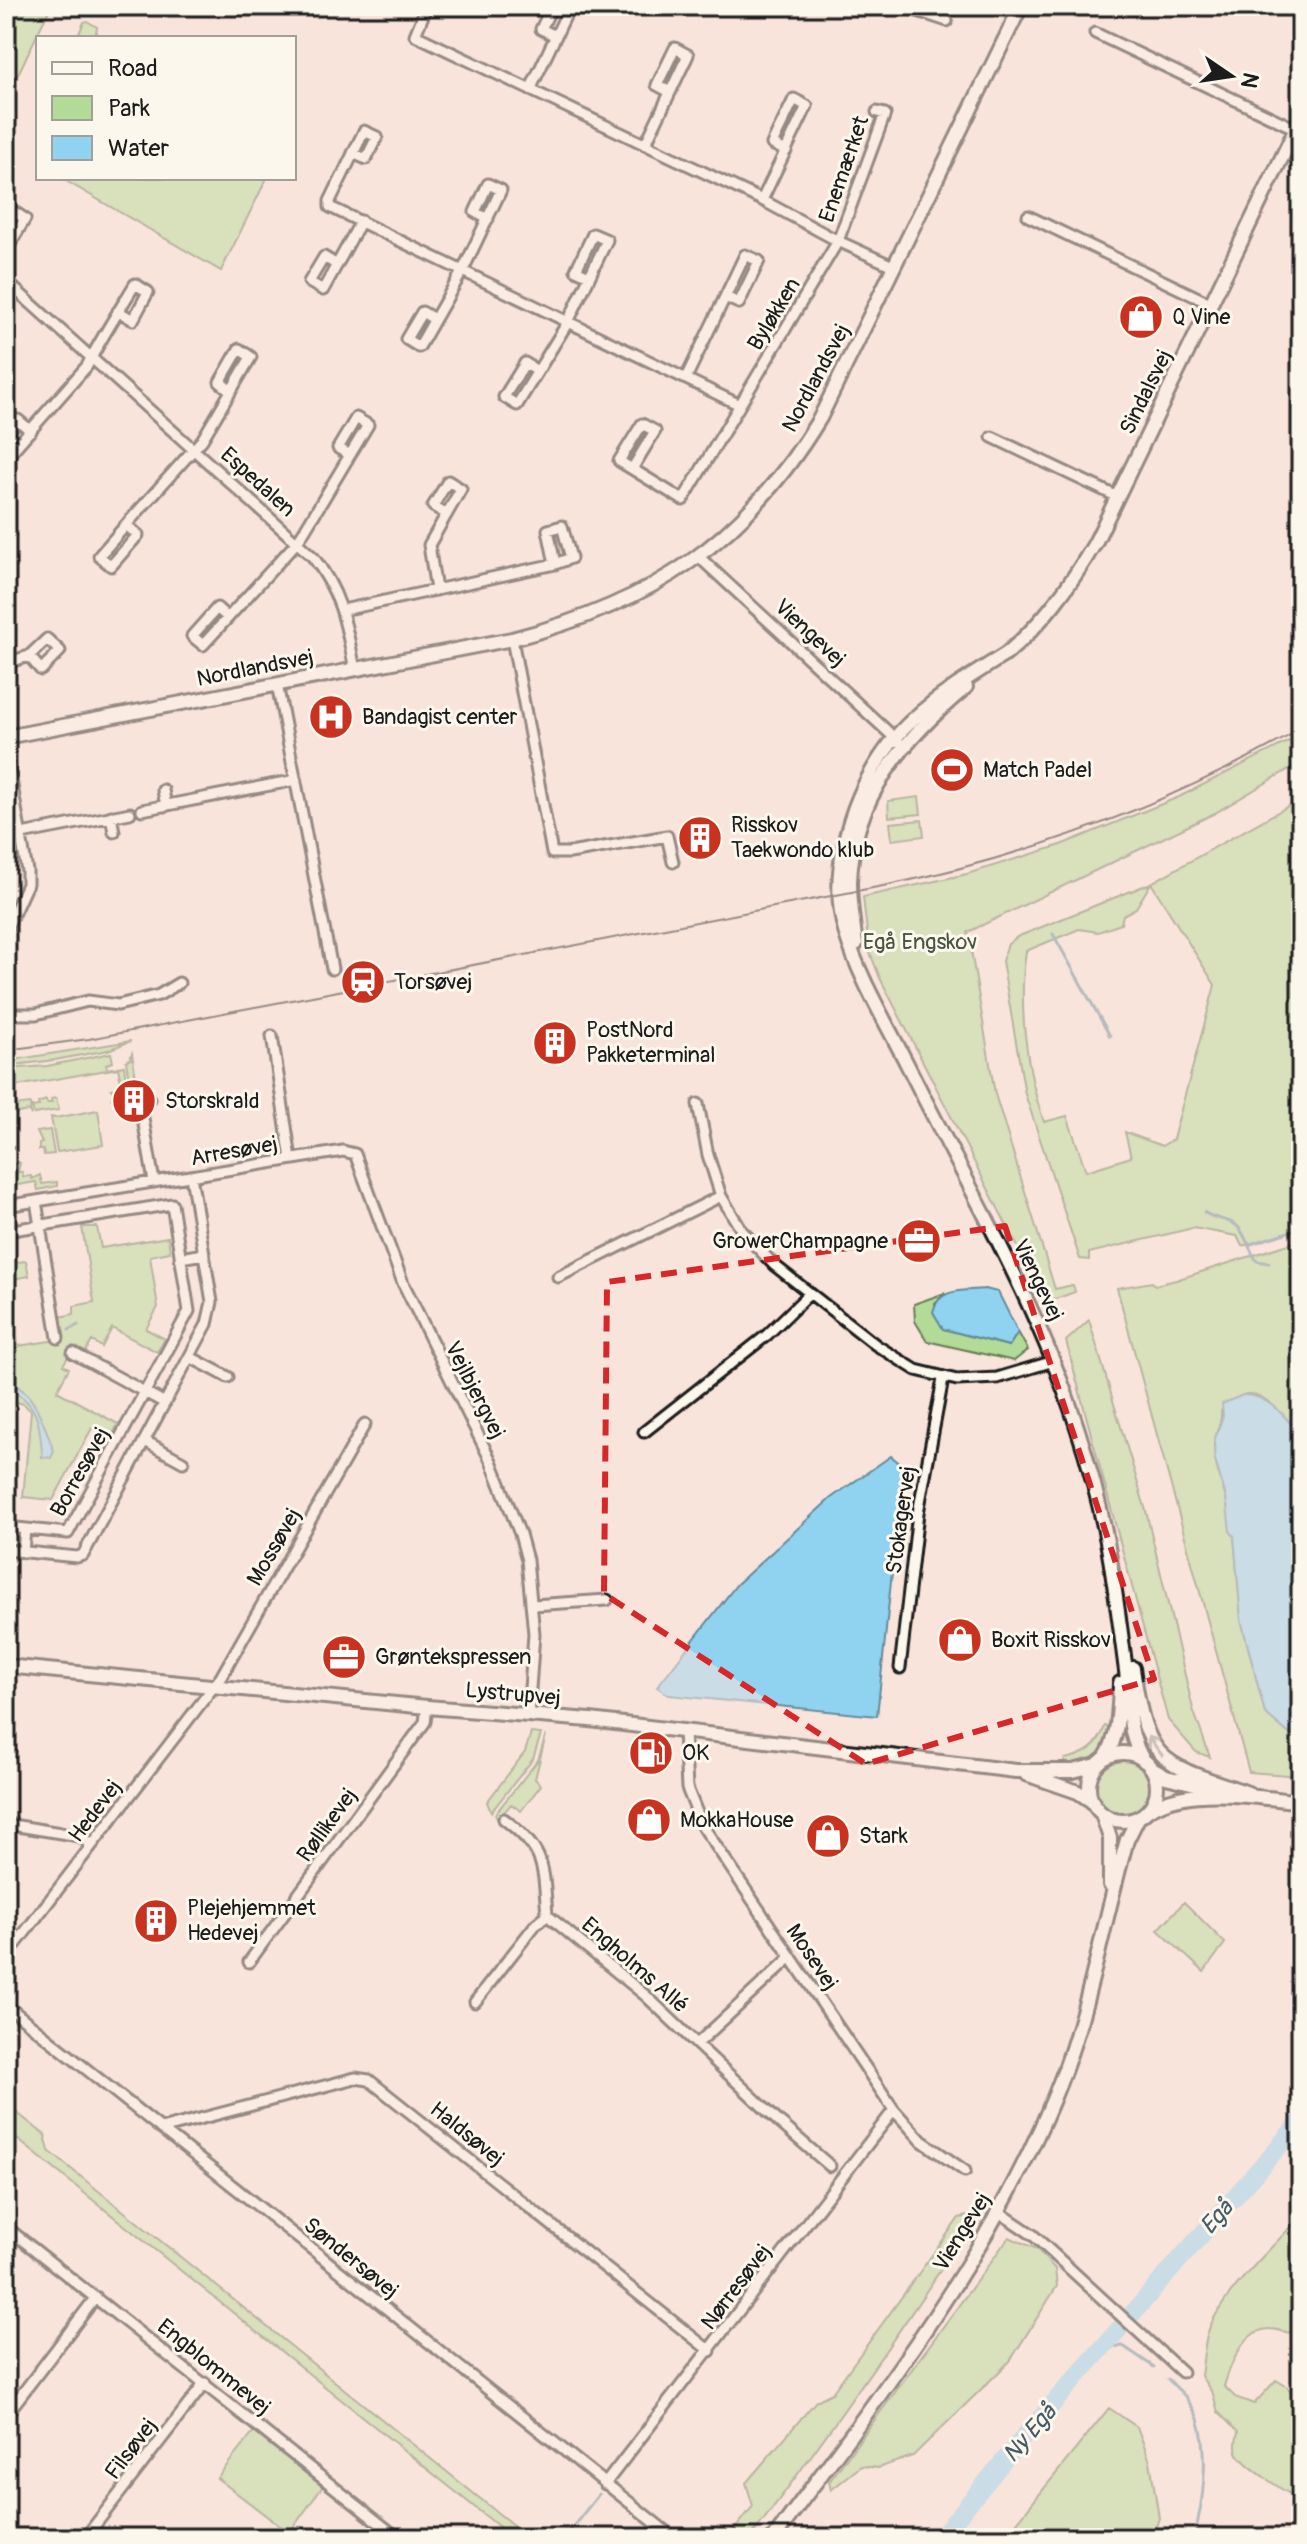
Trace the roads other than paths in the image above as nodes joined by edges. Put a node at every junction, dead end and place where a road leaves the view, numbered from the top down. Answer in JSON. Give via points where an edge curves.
{"nodes":[{"id":1,"x":427,"y":6,"type":"edge"},
{"id":2,"x":552,"y":6,"type":"edge"},
{"id":3,"x":570,"y":6,"type":"edge"},
{"id":4,"x":902,"y":6,"type":"edge"},
{"id":5,"x":1021,"y":6,"type":"edge"},
{"id":6,"x":947,"y":21,"type":"dead end"},
{"id":7,"x":1095,"y":33,"type":"dead end"},
{"id":8,"x":556,"y":36,"type":"junction"},
{"id":9,"x":530,"y":90,"type":"junction"},
{"id":10,"x":670,"y":92,"type":"dead end"},
{"id":11,"x":877,"y":112,"type":"dead end"},
{"id":12,"x":1299,"y":124,"type":"edge"},
{"id":13,"x":645,"y":145,"type":"junction"},
{"id":14,"x":786,"y":151,"type":"junction"},
{"id":15,"x":353,"y":153,"type":"dead end"},
{"id":16,"x":762,"y":200,"type":"junction"},
{"id":17,"x":1028,"y":216,"type":"dead end"},
{"id":18,"x":488,"y":219,"type":"dead end"},
{"id":19,"x":361,"y":221,"type":"junction"},
{"id":20,"x":6,"y":222,"type":"edge"},
{"id":21,"x":838,"y":241,"type":"junction"},
{"id":22,"x":6,"y":250,"type":"edge"},
{"id":23,"x":337,"y":265,"type":"dead end"},
{"id":24,"x":895,"y":267,"type":"junction"},
{"id":25,"x":463,"y":270,"type":"junction"},
{"id":26,"x":589,"y":276,"type":"dead end"},
{"id":27,"x":6,"y":281,"type":"edge"},
{"id":28,"x":725,"y":297,"type":"junction"},
{"id":29,"x":1211,"y":304,"type":"junction"},
{"id":30,"x":118,"y":311,"type":"dead end"},
{"id":31,"x":434,"y":319,"type":"dead end"},
{"id":32,"x":568,"y":322,"type":"junction"},
{"id":33,"x":92,"y":357,"type":"junction"},
{"id":34,"x":537,"y":371,"type":"dead end"},
{"id":35,"x":686,"y":378,"type":"junction"},
{"id":36,"x":231,"y":391,"type":"dead end"},
{"id":37,"x":740,"y":405,"type":"junction"},
{"id":38,"x":31,"y":431,"type":"junction"},
{"id":39,"x":6,"y":434,"type":"edge"},
{"id":40,"x":992,"y":437,"type":"dead end"},
{"id":41,"x":194,"y":449,"type":"junction"},
{"id":42,"x":350,"y":455,"type":"dead end"},
{"id":43,"x":6,"y":458,"type":"edge"},
{"id":44,"x":632,"y":469,"type":"junction"},
{"id":45,"x":1118,"y":497,"type":"junction"},
{"id":46,"x":447,"y":514,"type":"dead end"},
{"id":47,"x":126,"y":525,"type":"junction"},
{"id":48,"x":297,"y":542,"type":"junction"},
{"id":49,"x":699,"y":557,"type":"junction"},
{"id":50,"x":555,"y":564,"type":"dead end"},
{"id":51,"x":436,"y":590,"type":"junction"},
{"id":52,"x":343,"y":610,"type":"junction"},
{"id":53,"x":228,"y":618,"type":"dead end"},
{"id":54,"x":512,"y":639,"type":"junction"},
{"id":55,"x":29,"y":656,"type":"dead end"},
{"id":56,"x":6,"y":663,"type":"edge"},
{"id":57,"x":355,"y":670,"type":"junction"},
{"id":58,"x":277,"y":684,"type":"junction"},
{"id":59,"x":6,"y":737,"type":"edge"},
{"id":60,"x":899,"y":742,"type":"junction"},
{"id":61,"x":6,"y":751,"type":"edge"},
{"id":62,"x":296,"y":780,"type":"junction"},
{"id":63,"x":163,"y":790,"type":"dead end"},
{"id":64,"x":166,"y":806,"type":"junction"},
{"id":65,"x":142,"y":810,"type":"dead end"},
{"id":66,"x":130,"y":813,"type":"dead end"},
{"id":67,"x":111,"y":816,"type":"junction"},
{"id":68,"x":114,"y":832,"type":"dead end"},
{"id":69,"x":19,"y":835,"type":"junction"},
{"id":70,"x":6,"y":837,"type":"edge"},
{"id":71,"x":673,"y":862,"type":"dead end"},
{"id":72,"x":6,"y":930,"type":"edge"},
{"id":73,"x":332,"y":969,"type":"dead end"},
{"id":74,"x":179,"y":983,"type":"dead end"},
{"id":75,"x":6,"y":1014,"type":"edge"},
{"id":76,"x":272,"y":1036,"type":"dead end"},
{"id":77,"x":149,"y":1099,"type":"dead end"},
{"id":78,"x":698,"y":1104,"type":"dead end"},
{"id":79,"x":291,"y":1159,"type":"junction"},
{"id":80,"x":191,"y":1176,"type":"junction"},
{"id":81,"x":154,"y":1182,"type":"junction"},
{"id":82,"x":721,"y":1196,"type":"junction"},
{"id":83,"x":36,"y":1201,"type":"junction"},
{"id":84,"x":6,"y":1206,"type":"edge"},
{"id":85,"x":40,"y":1225,"type":"junction"},
{"id":86,"x":6,"y":1231,"type":"edge"},
{"id":87,"x":204,"y":1254,"type":"junction"},
{"id":88,"x":180,"y":1258,"type":"junction"},
{"id":89,"x":558,"y":1277,"type":"dead end"},
{"id":90,"x":809,"y":1294,"type":"junction"},
{"id":91,"x":58,"y":1338,"type":"dead end"},
{"id":92,"x":73,"y":1353,"type":"dead end"},
{"id":93,"x":190,"y":1357,"type":"junction"},
{"id":94,"x":1054,"y":1361,"type":"junction"},
{"id":95,"x":228,"y":1377,"type":"dead end"},
{"id":96,"x":943,"y":1379,"type":"junction"},
{"id":97,"x":145,"y":1392,"type":"junction"},
{"id":98,"x":165,"y":1403,"type":"junction"},
{"id":99,"x":365,"y":1424,"type":"dead end"},
{"id":100,"x":644,"y":1432,"type":"dead end"},
{"id":101,"x":145,"y":1441,"type":"junction"},
{"id":102,"x":183,"y":1462,"type":"dead end"},
{"id":103,"x":6,"y":1527,"type":"edge"},
{"id":104,"x":25,"y":1529,"type":"junction"},
{"id":105,"x":6,"y":1550,"type":"edge"},
{"id":106,"x":23,"y":1552,"type":"junction"},
{"id":107,"x":1113,"y":1574,"type":"junction"},
{"id":108,"x":607,"y":1600,"type":"dead end"},
{"id":109,"x":533,"y":1605,"type":"junction"},
{"id":110,"x":1121,"y":1640,"type":"junction"},
{"id":111,"x":6,"y":1666,"type":"edge"},
{"id":112,"x":900,"y":1668,"type":"dead end"},
{"id":113,"x":213,"y":1686,"type":"junction"},
{"id":114,"x":427,"y":1707,"type":"junction"},
{"id":115,"x":528,"y":1716,"type":"junction"},
{"id":116,"x":684,"y":1732,"type":"junction"},
{"id":117,"x":1101,"y":1762,"type":"junction"},
{"id":118,"x":1148,"y":1765,"type":"junction"},
{"id":119,"x":1016,"y":1771,"type":"junction"},
{"id":120,"x":1248,"y":1793,"type":"junction"},
{"id":121,"x":1262,"y":1798,"type":"junction"},
{"id":122,"x":1093,"y":1802,"type":"junction"},
{"id":123,"x":1301,"y":1802,"type":"edge"},
{"id":124,"x":1149,"y":1810,"type":"junction"},
{"id":125,"x":1102,"y":1814,"type":"junction"},
{"id":126,"x":1138,"y":1818,"type":"junction"},
{"id":127,"x":504,"y":1819,"type":"dead end"},
{"id":128,"x":6,"y":1824,"type":"edge"},
{"id":129,"x":92,"y":1845,"type":"junction"},
{"id":130,"x":1109,"y":1908,"type":"junction"},
{"id":131,"x":547,"y":1915,"type":"junction"},
{"id":132,"x":6,"y":1957,"type":"edge"},
{"id":133,"x":791,"y":1957,"type":"junction"},
{"id":134,"x":249,"y":1962,"type":"dead end"},
{"id":135,"x":475,"y":2002,"type":"dead end"},
{"id":136,"x":6,"y":2005,"type":"edge"},
{"id":137,"x":697,"y":2044,"type":"junction"},
{"id":138,"x":894,"y":2110,"type":"junction"},
{"id":139,"x":161,"y":2129,"type":"junction"},
{"id":140,"x":830,"y":2166,"type":"dead end"},
{"id":141,"x":965,"y":2171,"type":"dead end"},
{"id":142,"x":999,"y":2212,"type":"junction"},
{"id":143,"x":6,"y":2227,"type":"edge"},
{"id":144,"x":96,"y":2297,"type":"junction"},
{"id":145,"x":710,"y":2351,"type":"junction"},
{"id":146,"x":1182,"y":2372,"type":"dead end"},
{"id":147,"x":205,"y":2383,"type":"junction"},
{"id":148,"x":6,"y":2415,"type":"edge"},
{"id":149,"x":605,"y":2484,"type":"junction"},
{"id":150,"x":85,"y":2538,"type":"edge"},
{"id":151,"x":398,"y":2538,"type":"edge"},
{"id":152,"x":674,"y":2538,"type":"edge"},
{"id":153,"x":774,"y":2538,"type":"edge"}],
"edges":[{"from":1,"to":9,"type":"street","name":"Enemærket","via":[[415,35]]},
{"from":2,"to":8,"type":"street","via":[[541,29]]},
{"from":3,"to":8,"type":"street"},
{"from":4,"to":6,"type":"street"},
{"from":5,"to":24,"type":"street","name":"Nordlandsvej"},
{"from":7,"to":12,"type":"street","name":"Sindalsvej"},
{"from":8,"to":9,"type":"street"},
{"from":9,"to":13,"type":"street","name":"Enemærket"},
{"from":10,"to":13,"type":"street"},
{"from":11,"to":21,"type":"street","name":"Enemærket","via":[[885,114]]},
{"from":12,"to":29,"type":"street","name":"Sindalsvej"},
{"from":13,"to":16,"type":"street","name":"Enemærket"},
{"from":14,"to":14,"type":"street","via":[[807,106],[794,99],[772,144]]},
{"from":14,"to":16,"type":"street"},
{"from":15,"to":19,"type":"street","via":[[330,207]]},
{"from":16,"to":21,"type":"street","name":"Enemærket"},
{"from":17,"to":29,"type":"street"},
{"from":18,"to":25,"type":"street"},
{"from":19,"to":23,"type":"street"},
{"from":19,"to":25,"type":"street"},
{"from":20,"to":22,"type":"street","via":[[13,211],[25,219]]},
{"from":21,"to":24,"type":"street","name":"Enemærket"},
{"from":21,"to":37,"type":"street","name":"Byløkken"},
{"from":24,"to":49,"type":"street","name":"Nordlandsvej","via":[[802,448],[758,504]]},
{"from":25,"to":31,"type":"street"},
{"from":25,"to":32,"type":"street"},
{"from":26,"to":32,"type":"street"},
{"from":27,"to":33,"type":"street","name":"Espedalen"},
{"from":28,"to":28,"type":"street","name":"Byløkken","via":[[739,303],[759,261],[745,255]]},
{"from":28,"to":35,"type":"street","name":"Byløkken"},
{"from":29,"to":45,"type":"street","name":"Sindalsvej"},
{"from":30,"to":33,"type":"street"},
{"from":32,"to":34,"type":"street"},
{"from":32,"to":35,"type":"street"},
{"from":33,"to":38,"type":"street"},
{"from":33,"to":41,"type":"street","name":"Espedalen"},
{"from":35,"to":37,"type":"street"},
{"from":36,"to":41,"type":"street","name":"Espedalen"},
{"from":37,"to":44,"type":"street","name":"Byløkken","via":[[683,500]]},
{"from":38,"to":39,"type":"street","via":[[18,420]]},
{"from":38,"to":43,"type":"street"},
{"from":40,"to":45,"type":"street"},
{"from":41,"to":47,"type":"street","name":"Espedalen"},
{"from":41,"to":48,"type":"street","name":"Espedalen"},
{"from":42,"to":48,"type":"street","name":"Espedalen"},
{"from":44,"to":44,"type":"street","via":[[655,431],[642,424],[619,461]]},
{"from":45,"to":60,"type":"street","name":"Sindalsvej","via":[[1095,543],[1040,622],[1009,652],[934,701]]},
{"from":46,"to":51,"type":"street","via":[[429,545]]},
{"from":47,"to":47,"type":"street","name":"Espedalen","via":[[138,535],[111,566],[99,556]]},
{"from":48,"to":52,"type":"street","name":"Espedalen","via":[[327,574]]},
{"from":48,"to":53,"type":"street","name":"Espedalen"},
{"from":49,"to":54,"type":"street","name":"Nordlandsvej","via":[[631,598],[566,625]]},
{"from":49,"to":60,"type":"street","name":"Viengevej"},
{"from":50,"to":51,"type":"street"},
{"from":51,"to":52,"type":"street"},
{"from":52,"to":57,"type":"street","name":"Espedalen"},
{"from":54,"to":57,"type":"street","name":"Nordlandsvej"},
{"from":54,"to":71,"type":"street","via":[[552,853],[667,836]]},
{"from":55,"to":56,"type":"street"},
{"from":57,"to":58,"type":"street","name":"Nordlandsvej"},
{"from":58,"to":59,"type":"street","name":"Nordlandsvej"},
{"from":58,"to":62,"type":"street"},
{"from":60,"to":94,"type":"street","name":"Viengevej","via":[[867,802],[854,848],[850,892],[857,959]]},
{"from":61,"to":69,"type":"street"},
{"from":62,"to":64,"type":"street"},
{"from":62,"to":73,"type":"street"},
{"from":63,"to":64,"type":"street"},
{"from":64,"to":65,"type":"street"},
{"from":66,"to":67,"type":"street"},
{"from":67,"to":68,"type":"street"},
{"from":67,"to":69,"type":"street"},
{"from":69,"to":70,"type":"street"},
{"from":69,"to":72,"type":"street","via":[[27,884]]},
{"from":74,"to":75,"type":"street","via":[[159,995],[118,1005],[88,1001],[36,1014]]},
{"from":76,"to":79,"type":"street","name":"Arresøvej"},
{"from":77,"to":81,"type":"street","via":[[140,1101]]},
{"from":78,"to":82,"type":"street"},
{"from":79,"to":80,"type":"street","name":"Arresøvej"},
{"from":79,"to":109,"type":"street","name":"Vejlbjergvej","via":[[355,1154],[403,1283],[509,1502],[527,1560]]},
{"from":80,"to":81,"type":"street","name":"Arresøvej"},
{"from":80,"to":87,"type":"street","name":"Borresøvej"},
{"from":81,"to":83,"type":"street","name":"Arresøvej"},
{"from":82,"to":89,"type":"street"},
{"from":82,"to":90,"type":"street","via":[[758,1250]]},
{"from":83,"to":84,"type":"street","name":"Arresøvej"},
{"from":83,"to":85,"type":"street"},
{"from":85,"to":86,"type":"street"},
{"from":85,"to":88,"type":"street","name":"Borresøvej","via":[[172,1204]]},
{"from":85,"to":91,"type":"street"},
{"from":87,"to":88,"type":"street"},
{"from":87,"to":93,"type":"street","name":"Borresøvej","via":[[212,1312]]},
{"from":88,"to":97,"type":"street","name":"Borresøvej","via":[[189,1311]]},
{"from":90,"to":96,"type":"street","via":[[899,1361]]},
{"from":90,"to":100,"type":"street","via":[[767,1335]]},
{"from":92,"to":97,"type":"street"},
{"from":93,"to":95,"type":"street"},
{"from":93,"to":98,"type":"street","name":"Borresøvej"},
{"from":94,"to":96,"type":"street","via":[[997,1378]]},
{"from":94,"to":107,"type":"street","name":"Viengevej","via":[[1081,1440]]},
{"from":96,"to":112,"type":"street","name":"Stokagervej","via":[[918,1513]]},
{"from":97,"to":98,"type":"street"},
{"from":97,"to":104,"type":"street","name":"Borresøvej","via":[[68,1533]]},
{"from":98,"to":101,"type":"street","name":"Borresøvej"},
{"from":99,"to":113,"type":"street","name":"Mossøvej"},
{"from":101,"to":102,"type":"street","name":"Borresøvej"},
{"from":101,"to":106,"type":"street","name":"Borresøvej","via":[[83,1555]]},
{"from":103,"to":104,"type":"street","name":"Borresøvej"},
{"from":104,"to":106,"type":"street","name":"Borresøvej"},
{"from":105,"to":106,"type":"street","name":"Borresøvej"},
{"from":107,"to":110,"type":"street","name":"Viengevej"},
{"from":120,"to":107,"type":"street","one_way":true,"via":[[1180,1770],[1148,1737]]},
{"from":108,"to":109,"type":"street"},
{"from":109,"to":115,"type":"street","name":"Vejlbjergvej"},
{"from":110,"to":117,"type":"street","name":"Viengevej","via":[[1118,1713],[1111,1749]]},
{"from":110,"to":118,"type":"street","name":"Viengevej","via":[[1131,1729]]},
{"from":111,"to":113,"type":"street","name":"Lystrupvej"},
{"from":113,"to":114,"type":"street","name":"Lystrupvej"},
{"from":113,"to":129,"type":"street","name":"Hedevej"},
{"from":114,"to":115,"type":"street","name":"Lystrupvej"},
{"from":114,"to":134,"type":"street","name":"Røllikevej","via":[[425,1722]]},
{"from":115,"to":116,"type":"street","name":"Lystrupvej"},
{"from":116,"to":119,"type":"street","name":"Lystrupvej"},
{"from":116,"to":133,"type":"street","name":"Mosevej","via":[[691,1804]]},
{"from":117,"to":118,"type":"street","via":[[1126,1754]]},
{"from":117,"to":119,"type":"street","name":"Lystrupvej","via":[[1073,1771]]},
{"from":117,"to":122,"type":"street","via":[[1090,1783]]},
{"from":118,"to":120,"type":"street","via":[[1160,1775],[1189,1784]]},
{"from":118,"to":124,"type":"street","via":[[1157,1792]]},
{"from":119,"to":122,"type":"street","name":"Lystrupvej"},
{"from":120,"to":121,"type":"street"},
{"from":121,"to":123,"type":"street"},
{"from":121,"to":124,"type":"street","via":[[1182,1797]]},
{"from":122,"to":125,"type":"street"},
{"from":124,"to":126,"type":"street"},
{"from":125,"to":126,"type":"street","via":[[1120,1821]]},
{"from":125,"to":130,"type":"street","name":"Viengevej","via":[[1110,1843]]},
{"from":126,"to":130,"type":"street","name":"Viengevej"},
{"from":127,"to":131,"type":"street","via":[[533,1843],[539,1855]]},
{"from":128,"to":129,"type":"street","via":[[79,1836]]},
{"from":129,"to":132,"type":"street","name":"Hedevej"},
{"from":130,"to":142,"type":"street","name":"Viengevej","via":[[1065,2068]]},
{"from":131,"to":135,"type":"street"},
{"from":131,"to":137,"type":"street","name":"Engholms Allé"},
{"from":133,"to":137,"type":"street","name":"Engholms Allé"},
{"from":133,"to":138,"type":"street","name":"Mosevej"},
{"from":136,"to":139,"type":"street","name":"Søndersøvej"},
{"from":137,"to":140,"type":"street","name":"Engholms Allé"},
{"from":138,"to":141,"type":"street","name":"Mosevej","via":[[922,2141]]},
{"from":138,"to":145,"type":"street","name":"Nørresøvej"},
{"from":139,"to":145,"type":"street","name":"Haldsøvej","via":[[355,2078],[369,2080]]},
{"from":139,"to":149,"type":"street","name":"Søndersøvej"},
{"from":142,"to":146,"type":"street","via":[[1033,2235]]},
{"from":142,"to":153,"type":"street","name":"Viengevej","via":[[882,2389]]},
{"from":143,"to":144,"type":"street","name":"Engblommevej"},
{"from":144,"to":147,"type":"street","name":"Engblommevej"},
{"from":144,"to":148,"type":"street"},
{"from":145,"to":149,"type":"street","name":"Nørresøvej"},
{"from":147,"to":150,"type":"street","name":"Filsøvej"},
{"from":147,"to":151,"type":"street","name":"Engblommevej"},
{"from":149,"to":152,"type":"street","name":"Søndersøvej"}]}
